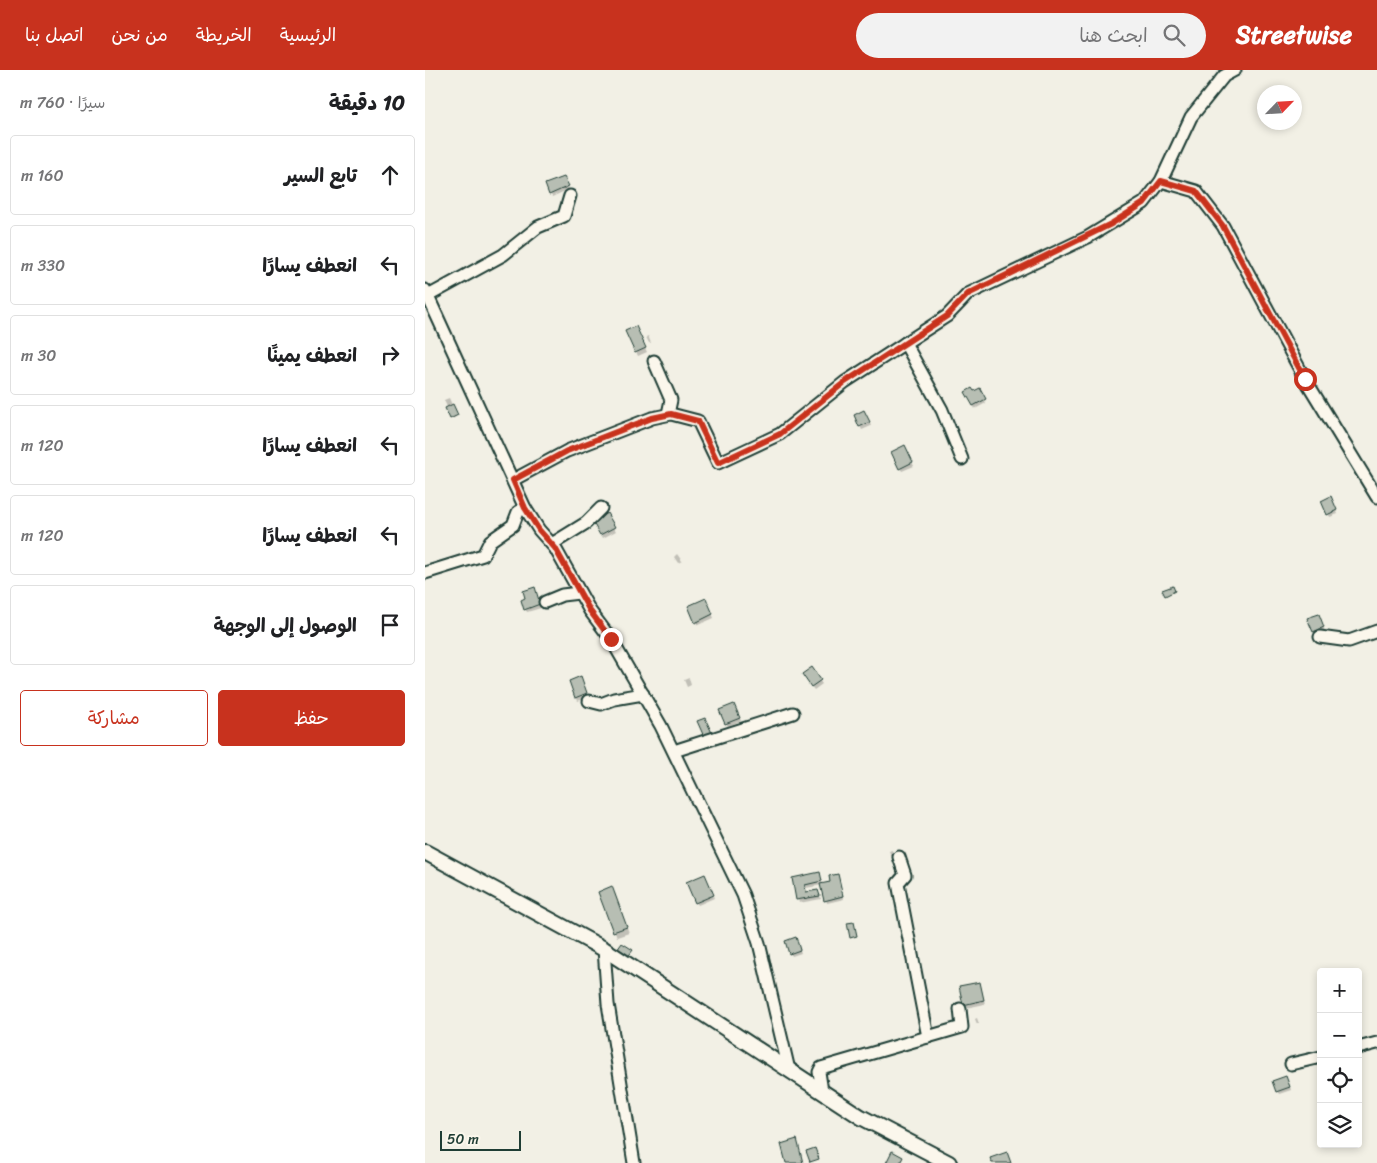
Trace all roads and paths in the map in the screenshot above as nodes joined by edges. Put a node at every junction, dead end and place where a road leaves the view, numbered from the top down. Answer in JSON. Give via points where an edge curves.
{"nodes":[{"id":1,"x":1235,"y":70,"type":"edge"},
{"id":2,"x":1161,"y":181,"type":"junction"},
{"id":3,"x":571,"y":196,"type":"dead end"},
{"id":4,"x":426,"y":293,"type":"edge"},
{"id":5,"x":905,"y":343,"type":"junction"},
{"id":6,"x":654,"y":361,"type":"dead end"},
{"id":7,"x":668,"y":414,"type":"junction"},
{"id":8,"x":962,"y":459,"type":"dead end"},
{"id":9,"x":513,"y":480,"type":"junction"},
{"id":10,"x":1377,"y":497,"type":"edge"},
{"id":11,"x":525,"y":508,"type":"junction"},
{"id":12,"x":601,"y":508,"type":"dead end"},
{"id":13,"x":552,"y":544,"type":"junction"},
{"id":14,"x":425,"y":573,"type":"edge"},
{"id":15,"x":579,"y":593,"type":"junction"},
{"id":16,"x":545,"y":602,"type":"dead end"},
{"id":17,"x":1377,"y":632,"type":"edge"},
{"id":18,"x":1320,"y":637,"type":"dead end"},
{"id":19,"x":643,"y":694,"type":"junction"},
{"id":20,"x":589,"y":701,"type":"dead end"},
{"id":21,"x":793,"y":713,"type":"dead end"},
{"id":22,"x":673,"y":751,"type":"junction"},
{"id":23,"x":425,"y":852,"type":"edge"},
{"id":24,"x":899,"y":857,"type":"dead end"},
{"id":25,"x":604,"y":949,"type":"junction"},
{"id":26,"x":960,"y":1009,"type":"dead end"},
{"id":27,"x":928,"y":1038,"type":"junction"},
{"id":28,"x":1377,"y":1043,"type":"edge"},
{"id":29,"x":1362,"y":1047,"type":"edge"},
{"id":30,"x":1317,"y":1058,"type":"edge"},
{"id":31,"x":1291,"y":1064,"type":"dead end"},
{"id":32,"x":789,"y":1070,"type":"junction"},
{"id":33,"x":822,"y":1091,"type":"junction"},
{"id":34,"x":634,"y":1163,"type":"edge"},
{"id":35,"x":949,"y":1163,"type":"edge"}],
"edges":[{"from":1,"to":2,"type":"street","via":[[1224,76],[1191,117]]},
{"from":2,"to":5,"type":"street","via":[[1144,203],[1111,224],[968,294],[947,316]]},
{"from":2,"to":10,"type":"street","via":[[1196,191],[1223,226],[1305,379]]},
{"from":3,"to":4,"type":"street","via":[[564,216],[529,232],[503,255]]},
{"from":4,"to":9,"type":"street"},
{"from":5,"to":7,"type":"street","via":[[845,382],[780,434],[718,463],[698,421]]},
{"from":5,"to":8,"type":"street","via":[[942,410]]},
{"from":6,"to":7,"type":"street","via":[[671,400]]},
{"from":7,"to":9,"type":"street","via":[[567,451]]},
{"from":9,"to":11,"type":"street"},
{"from":11,"to":13,"type":"street"},
{"from":11,"to":14,"type":"street","via":[[517,512],[513,525],[490,541],[483,555]]},
{"from":12,"to":13,"type":"street"},
{"from":13,"to":15,"type":"street"},
{"from":15,"to":16,"type":"street"},
{"from":15,"to":19,"type":"street"},
{"from":17,"to":18,"type":"street","via":[[1349,642]]},
{"from":19,"to":20,"type":"street","via":[[601,704]]},
{"from":19,"to":22,"type":"street"},
{"from":21,"to":22,"type":"street"},
{"from":22,"to":32,"type":"street","via":[[743,895],[759,943]]},
{"from":23,"to":25,"type":"street"},
{"from":24,"to":27,"type":"street","via":[[905,874],[898,883]]},
{"from":25,"to":32,"type":"street"},
{"from":25,"to":34,"type":"street","via":[[608,1004]]},
{"from":26,"to":27,"type":"street","via":[[962,1027]]},
{"from":27,"to":33,"type":"street","via":[[821,1068]]},
{"from":28,"to":29,"type":"street"},
{"from":30,"to":31,"type":"street"},
{"from":32,"to":33,"type":"street"},
{"from":33,"to":35,"type":"street","via":[[861,1117]]}]}
